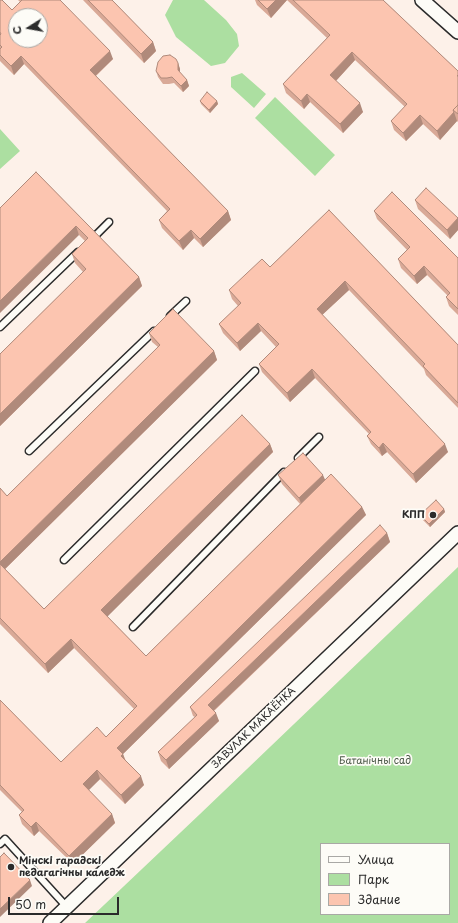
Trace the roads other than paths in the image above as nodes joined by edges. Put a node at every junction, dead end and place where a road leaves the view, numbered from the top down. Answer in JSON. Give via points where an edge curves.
{"nodes":[{"id":1,"x":422,"y":0,"type":"edge"},
{"id":2,"x":458,"y":32,"type":"edge"},
{"id":3,"x":109,"y":222,"type":"dead end"},
{"id":4,"x":94,"y":237,"type":"edge"},
{"id":5,"x":82,"y":248,"type":"edge"},
{"id":6,"x":186,"y":300,"type":"dead end"},
{"id":7,"x":164,"y":322,"type":"edge"},
{"id":8,"x":0,"y":327,"type":"edge"},
{"id":9,"x":158,"y":327,"type":"edge"},
{"id":10,"x":255,"y":371,"type":"dead end"},
{"id":11,"x":319,"y":437,"type":"dead end"},
{"id":12,"x":29,"y":451,"type":"dead end"},
{"id":13,"x":292,"y":464,"type":"edge"},
{"id":14,"x":286,"y":470,"type":"edge"},
{"id":15,"x":458,"y":533,"type":"edge"},
{"id":16,"x":64,"y":560,"type":"dead end"},
{"id":17,"x":133,"y":626,"type":"dead end"},
{"id":18,"x":0,"y":834,"type":"edge"},
{"id":19,"x":2,"y":841,"type":"edge"},
{"id":20,"x":66,"y":906,"type":"junction"},
{"id":21,"x":50,"y":923,"type":"edge"}],
"edges":[{"from":1,"to":2,"type":"street"},
{"from":3,"to":4,"type":"lane"},
{"from":5,"to":8,"type":"lane"},
{"from":6,"to":7,"type":"lane"},
{"from":9,"to":12,"type":"lane"},
{"from":10,"to":16,"type":"lane"},
{"from":11,"to":13,"type":"lane"},
{"from":14,"to":17,"type":"lane"},
{"from":15,"to":20,"type":"street","name":"ЗАВУЛАК МАКАЁНКА"},
{"from":18,"to":19,"type":"lane"},
{"from":19,"to":20,"type":"lane"},
{"from":20,"to":21,"type":"street","name":"ЗАВУЛАК МАКАЁНКА"}]}
